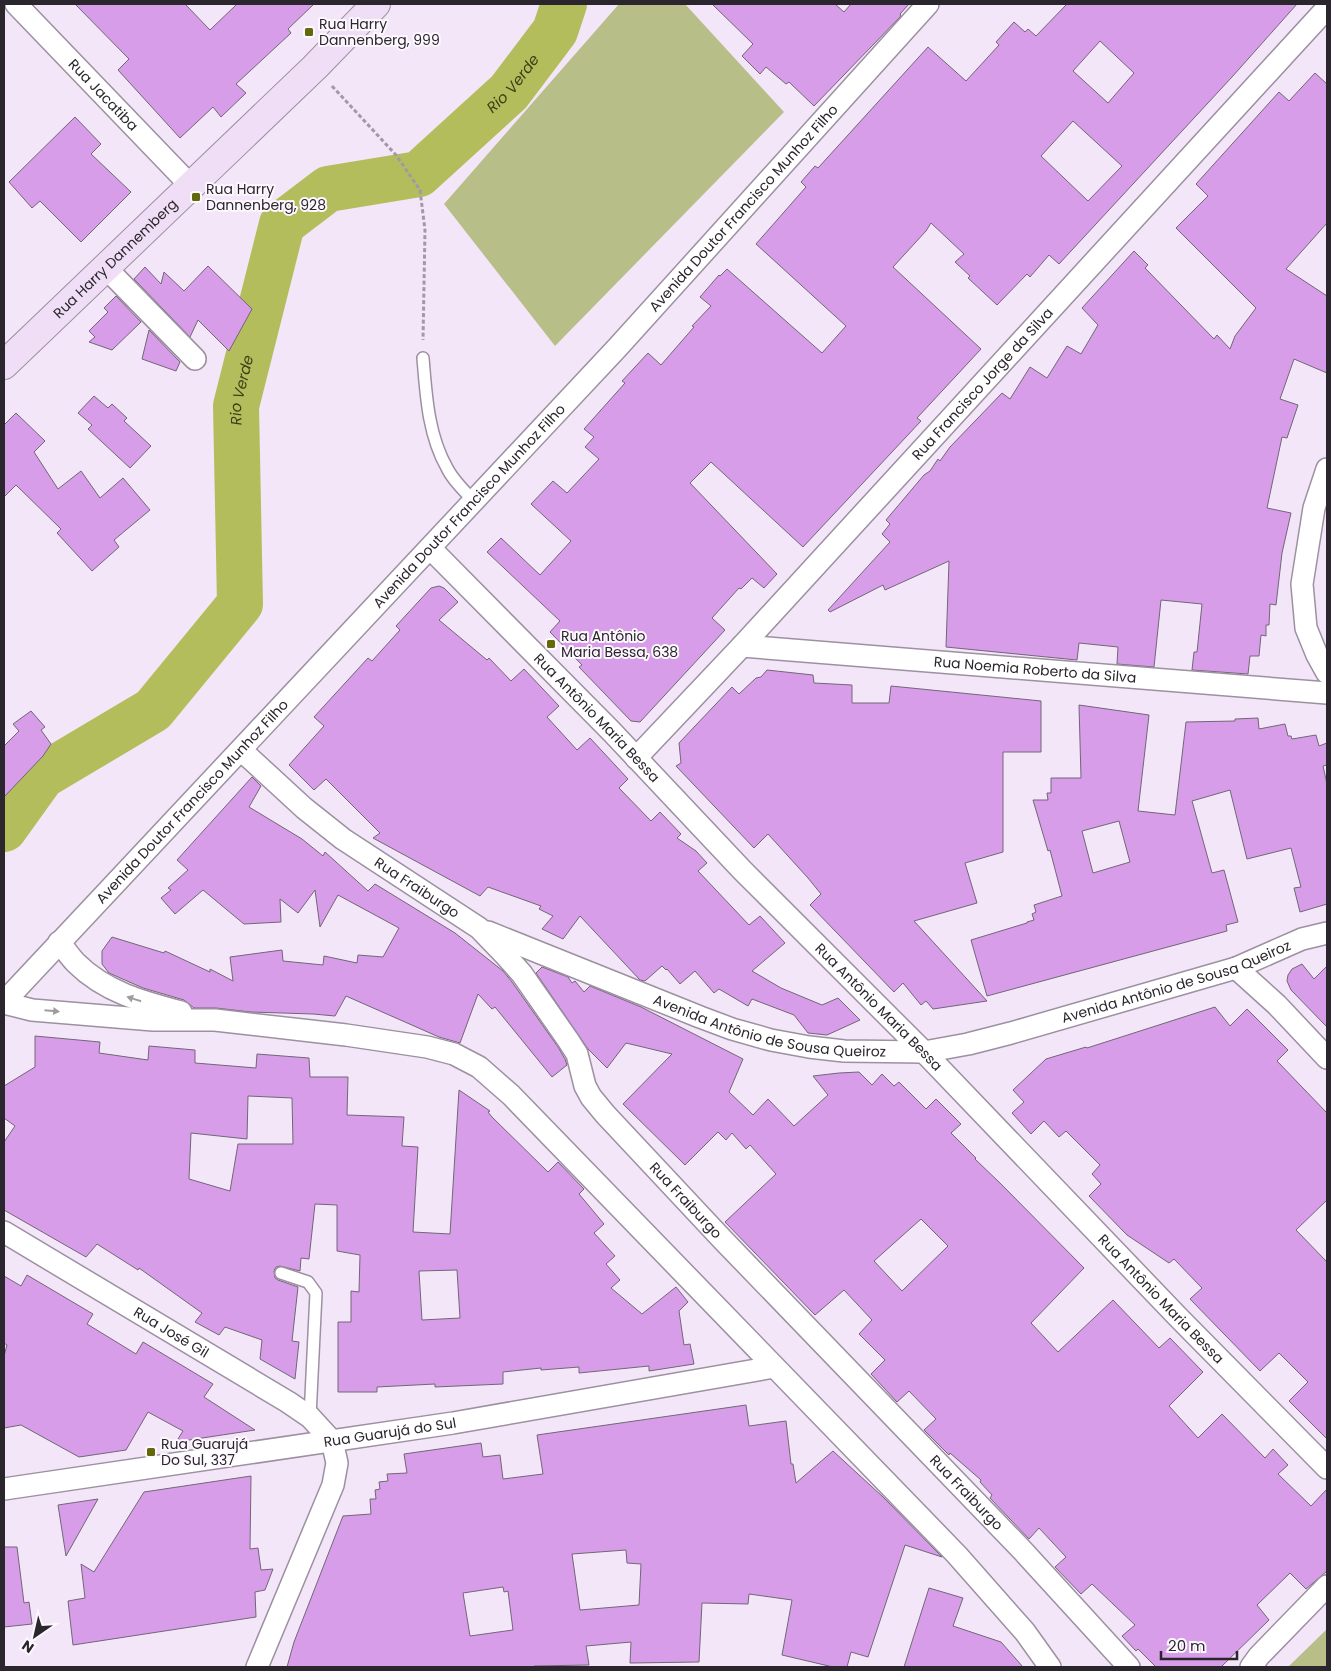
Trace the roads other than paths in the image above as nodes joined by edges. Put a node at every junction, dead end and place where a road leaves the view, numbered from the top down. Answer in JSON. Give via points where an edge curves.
{"nodes":[{"id":1,"x":16,"y":4,"type":"edge"},
{"id":2,"x":376,"y":4,"type":"edge"},
{"id":3,"x":928,"y":4,"type":"edge"},
{"id":4,"x":1327,"y":8,"type":"edge"},
{"id":5,"x":191,"y":186,"type":"junction"},
{"id":6,"x":105,"y":267,"type":"junction"},
{"id":7,"x":422,"y":358,"type":"road end"},
{"id":8,"x":195,"y":359,"type":"dead end"},
{"id":9,"x":4,"y":365,"type":"edge"},
{"id":10,"x":1327,"y":469,"type":"edge"},
{"id":11,"x":474,"y":501,"type":"junction"},
{"id":12,"x":430,"y":548,"type":"junction"},
{"id":13,"x":742,"y":646,"type":"junction"},
{"id":14,"x":1327,"y":673,"type":"edge"},
{"id":15,"x":1327,"y":693,"type":"edge"},
{"id":16,"x":241,"y":750,"type":"junction"},
{"id":17,"x":636,"y":758,"type":"junction"},
{"id":18,"x":479,"y":928,"type":"junction"},
{"id":19,"x":1327,"y":933,"type":"edge"},
{"id":20,"x":60,"y":942,"type":"junction"},
{"id":21,"x":1236,"y":968,"type":"junction"},
{"id":22,"x":4,"y":1002,"type":"edge"},
{"id":23,"x":215,"y":1020,"type":"junction"},
{"id":24,"x":924,"y":1052,"type":"junction"},
{"id":25,"x":1327,"y":1058,"type":"edge"},
{"id":26,"x":4,"y":1232,"type":"edge"},
{"id":27,"x":281,"y":1272,"type":"dead end"},
{"id":28,"x":774,"y":1367,"type":"junction"},
{"id":29,"x":310,"y":1417,"type":"junction"},
{"id":30,"x":332,"y":1441,"type":"junction"},
{"id":31,"x":1327,"y":1468,"type":"edge"},
{"id":32,"x":4,"y":1489,"type":"edge"},
{"id":33,"x":1327,"y":1586,"type":"edge"},
{"id":34,"x":257,"y":1667,"type":"edge"},
{"id":35,"x":1050,"y":1667,"type":"edge"},
{"id":36,"x":1129,"y":1667,"type":"edge"},
{"id":37,"x":1251,"y":1667,"type":"edge"}],
"edges":[{"from":1,"to":5,"type":"street","name":"Rua Jacatiba"},
{"from":2,"to":5,"type":"main road","name":"Rua Harry Dannemberg"},
{"from":3,"to":11,"type":"street","name":"Avenida Doutor Francisco Munhoz Filho"},
{"from":4,"to":13,"type":"street","name":"Rua Francisco Jorge da Silva"},
{"from":5,"to":6,"type":"main road","name":"Rua Harry Dannemberg"},
{"from":6,"to":8,"type":"street"},
{"from":6,"to":9,"type":"main road","name":"Rua Harry Dannemberg"},
{"from":7,"to":11,"type":"lane","via":[[431,423],[440,450],[447,468]]},
{"from":10,"to":14,"type":"street","via":[[1314,508],[1302,584],[1306,628]]},
{"from":11,"to":12,"type":"street","name":"Avenida Doutor Francisco Munhoz Filho"},
{"from":12,"to":16,"type":"street","name":"Avenida Doutor Francisco Munhoz Filho"},
{"from":12,"to":17,"type":"street","name":"Rua Antônio Maria Bessa"},
{"from":13,"to":15,"type":"street","name":"Rua Noemia Roberto da Silva"},
{"from":13,"to":17,"type":"street","name":"Rua Francisco Jorge da Silva"},
{"from":16,"to":18,"type":"street","name":"Rua Fraiburgo","via":[[343,839]]},
{"from":16,"to":20,"type":"street","name":"Avenida Doutor Francisco Munhoz Filho"},
{"from":17,"to":24,"type":"street","name":"Rua Antônio Maria Bessa","via":[[742,870]]},
{"from":18,"to":24,"type":"street","name":"Avenida Antônio de Sousa Queiroz","via":[[700,1018],[771,1040],[844,1051]]},
{"from":18,"to":36,"type":"street","name":"Rua Fraiburgo","via":[[522,974],[568,1040],[577,1054],[585,1086],[605,1114]]},
{"from":19,"to":21,"type":"street","name":"Avenida Antônio de Sousa Queiroz","via":[[1302,939]]},
{"from":20,"to":22,"type":"street","name":"Avenida Doutor Francisco Munhoz Filho"},
{"from":23,"to":20,"type":"street","one_way":true,"via":[[123,995],[88,974],[75,963]]},
{"from":21,"to":24,"type":"street","name":"Avenida Antônio de Sousa Queiroz","via":[[1010,1033]]},
{"from":21,"to":25,"type":"street","via":[[1278,1006]]},
{"from":22,"to":23,"type":"street","one_way":true,"via":[[32,1010],[143,1019]]},
{"from":23,"to":28,"type":"street","via":[[427,1047],[454,1054],[480,1067]]},
{"from":24,"to":31,"type":"street","name":"Rua Antônio Maria Bessa"},
{"from":26,"to":29,"type":"street","name":"Rua José Gil"},
{"from":27,"to":29,"type":"lane","via":[[308,1282],[316,1293]]},
{"from":28,"to":30,"type":"street","name":"Rua Guarujá do Sul"},
{"from":28,"to":35,"type":"street","via":[[958,1555],[1025,1632]]},
{"from":29,"to":30,"type":"street","name":"Rua José Gil"},
{"from":30,"to":32,"type":"street","name":"Rua Guarujá do Sul"},
{"from":30,"to":34,"type":"street","via":[[337,1463],[334,1485]]},
{"from":33,"to":37,"type":"street"}]}
